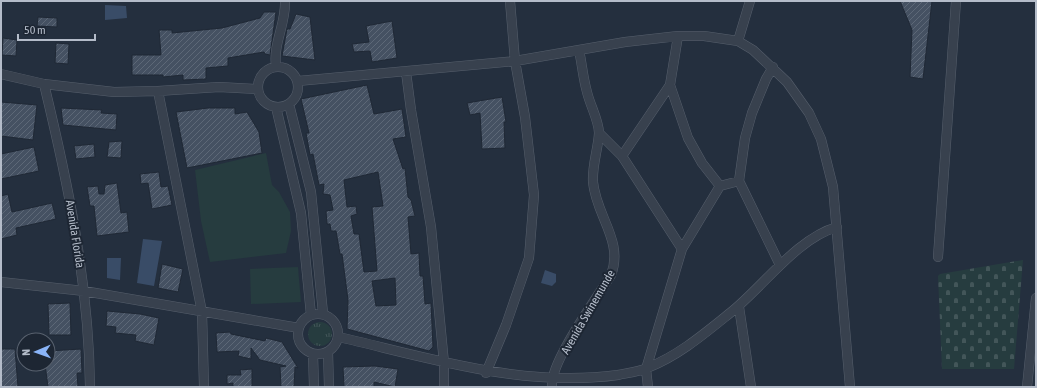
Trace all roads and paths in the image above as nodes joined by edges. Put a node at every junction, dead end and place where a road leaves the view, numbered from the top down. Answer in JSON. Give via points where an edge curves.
{"nodes":[{"id":1,"x":285,"y":1,"type":"edge"},
{"id":2,"x":510,"y":1,"type":"edge"},
{"id":3,"x":750,"y":1,"type":"edge"},
{"id":4,"x":956,"y":1,"type":"edge"},
{"id":5,"x":678,"y":36,"type":"junction"},
{"id":6,"x":738,"y":41,"type":"junction"},
{"id":7,"x":579,"y":50,"type":"junction"},
{"id":8,"x":515,"y":61,"type":"junction"},
{"id":9,"x":276,"y":66,"type":"junction"},
{"id":10,"x":774,"y":68,"type":"junction"},
{"id":11,"x":406,"y":72,"type":"junction"},
{"id":12,"x":1,"y":74,"type":"edge"},
{"id":13,"x":298,"y":81,"type":"junction"},
{"id":14,"x":44,"y":84,"type":"junction"},
{"id":15,"x":670,"y":85,"type":"junction"},
{"id":16,"x":258,"y":88,"type":"junction"},
{"id":17,"x":158,"y":92,"type":"junction"},
{"id":18,"x":289,"y":104,"type":"junction"},
{"id":19,"x":276,"y":107,"type":"junction"},
{"id":20,"x":599,"y":132,"type":"junction"},
{"id":21,"x":622,"y":156,"type":"junction"},
{"id":22,"x":739,"y":181,"type":"junction"},
{"id":23,"x":720,"y":186,"type":"junction"},
{"id":24,"x":837,"y":227,"type":"junction"},
{"id":25,"x":682,"y":249,"type":"junction"},
{"id":26,"x":938,"y":257,"type":"dead end"},
{"id":27,"x":780,"y":265,"type":"junction"},
{"id":28,"x":1,"y":282,"type":"edge"},
{"id":29,"x":84,"y":291,"type":"junction"},
{"id":30,"x":1036,"y":298,"type":"edge"},
{"id":31,"x":739,"y":307,"type":"junction"},
{"id":32,"x":202,"y":312,"type":"junction"},
{"id":33,"x":323,"y":313,"type":"junction"},
{"id":34,"x":1035,"y":314,"type":"edge"},
{"id":35,"x":311,"y":315,"type":"junction"},
{"id":36,"x":299,"y":328,"type":"junction"},
{"id":37,"x":338,"y":338,"type":"junction"},
{"id":38,"x":328,"y":352,"type":"junction"},
{"id":39,"x":313,"y":354,"type":"junction"},
{"id":40,"x":444,"y":363,"type":"junction"},
{"id":41,"x":646,"y":369,"type":"junction"},
{"id":42,"x":486,"y":373,"type":"junction"},
{"id":43,"x":552,"y":384,"type":"edge"},
{"id":44,"x":90,"y":387,"type":"edge"},
{"id":45,"x":204,"y":387,"type":"edge"},
{"id":46,"x":314,"y":387,"type":"edge"},
{"id":47,"x":328,"y":387,"type":"edge"},
{"id":48,"x":444,"y":387,"type":"edge"},
{"id":49,"x":648,"y":387,"type":"edge"},
{"id":50,"x":751,"y":387,"type":"edge"},
{"id":51,"x":850,"y":387,"type":"edge"},
{"id":52,"x":1027,"y":387,"type":"edge"}],
"edges":[{"from":1,"to":9,"type":"street","via":[[285,13],[274,55]]},
{"from":2,"to":8,"type":"street"},
{"from":3,"to":6,"type":"street"},
{"from":4,"to":26,"type":"street"},
{"from":5,"to":6,"type":"street","via":[[704,36]]},
{"from":5,"to":7,"type":"street"},
{"from":5,"to":15,"type":"street"},
{"from":6,"to":10,"type":"street"},
{"from":7,"to":8,"type":"street"},
{"from":7,"to":20,"type":"street","name":"Avenida Swinemunde"},
{"from":8,"to":11,"type":"street"},
{"from":8,"to":42,"type":"street","via":[[525,117],[534,195],[529,258]]},
{"from":9,"to":13,"type":"street","via":[[289,70]]},
{"from":9,"to":16,"type":"street","via":[[262,74]]},
{"from":10,"to":22,"type":"street","via":[[766,79],[752,113]]},
{"from":10,"to":24,"type":"street","via":[[788,82],[809,113],[821,139],[834,187]]},
{"from":11,"to":13,"type":"street"},
{"from":11,"to":40,"type":"street","via":[[431,220]]},
{"from":12,"to":14,"type":"street"},
{"from":13,"to":18,"type":"street","via":[[297,94]]},
{"from":14,"to":17,"type":"street","via":[[114,92]]},
{"from":14,"to":29,"type":"street","name":"Avenida Florida","via":[[64,166]]},
{"from":15,"to":21,"type":"street"},
{"from":15,"to":23,"type":"street","via":[[688,138],[702,163]]},
{"from":16,"to":17,"type":"street","via":[[219,87]]},
{"from":16,"to":19,"type":"street","via":[[260,98]]},
{"from":17,"to":32,"type":"street"},
{"from":18,"to":19,"type":"street"},
{"from":18,"to":33,"type":"street","via":[[311,192]]},
{"from":19,"to":35,"type":"street","via":[[299,200]]},
{"from":20,"to":21,"type":"street"},
{"from":20,"to":43,"type":"street","name":"Avenida Swinemunde","via":[[593,165],[593,182],[596,198],[615,250],[615,264],[611,275],[568,345]]},
{"from":21,"to":25,"type":"street"},
{"from":22,"to":23,"type":"street"},
{"from":22,"to":27,"type":"street"},
{"from":23,"to":25,"type":"street"},
{"from":24,"to":27,"type":"street","via":[[825,230]]},
{"from":24,"to":51,"type":"street"},
{"from":25,"to":41,"type":"street"},
{"from":27,"to":31,"type":"street"},
{"from":28,"to":29,"type":"street"},
{"from":29,"to":32,"type":"street"},
{"from":29,"to":44,"type":"street","name":"Avenida Florida","via":[[90,346]]},
{"from":30,"to":34,"type":"street"},
{"from":31,"to":41,"type":"street","via":[[682,350]]},
{"from":31,"to":50,"type":"street"},
{"from":32,"to":36,"type":"street"},
{"from":32,"to":45,"type":"street"},
{"from":33,"to":35,"type":"street"},
{"from":33,"to":37,"type":"street","via":[[336,322]]},
{"from":34,"to":52,"type":"street"},
{"from":35,"to":36,"type":"street","via":[[303,320]]},
{"from":36,"to":39,"type":"street","via":[[301,344]]},
{"from":37,"to":38,"type":"street","via":[[335,346]]},
{"from":37,"to":40,"type":"street"},
{"from":38,"to":39,"type":"street"},
{"from":38,"to":47,"type":"street"},
{"from":39,"to":46,"type":"street"},
{"from":40,"to":42,"type":"street"},
{"from":40,"to":48,"type":"street"},
{"from":41,"to":43,"type":"street"},
{"from":41,"to":49,"type":"street"},
{"from":42,"to":43,"type":"street"}]}
